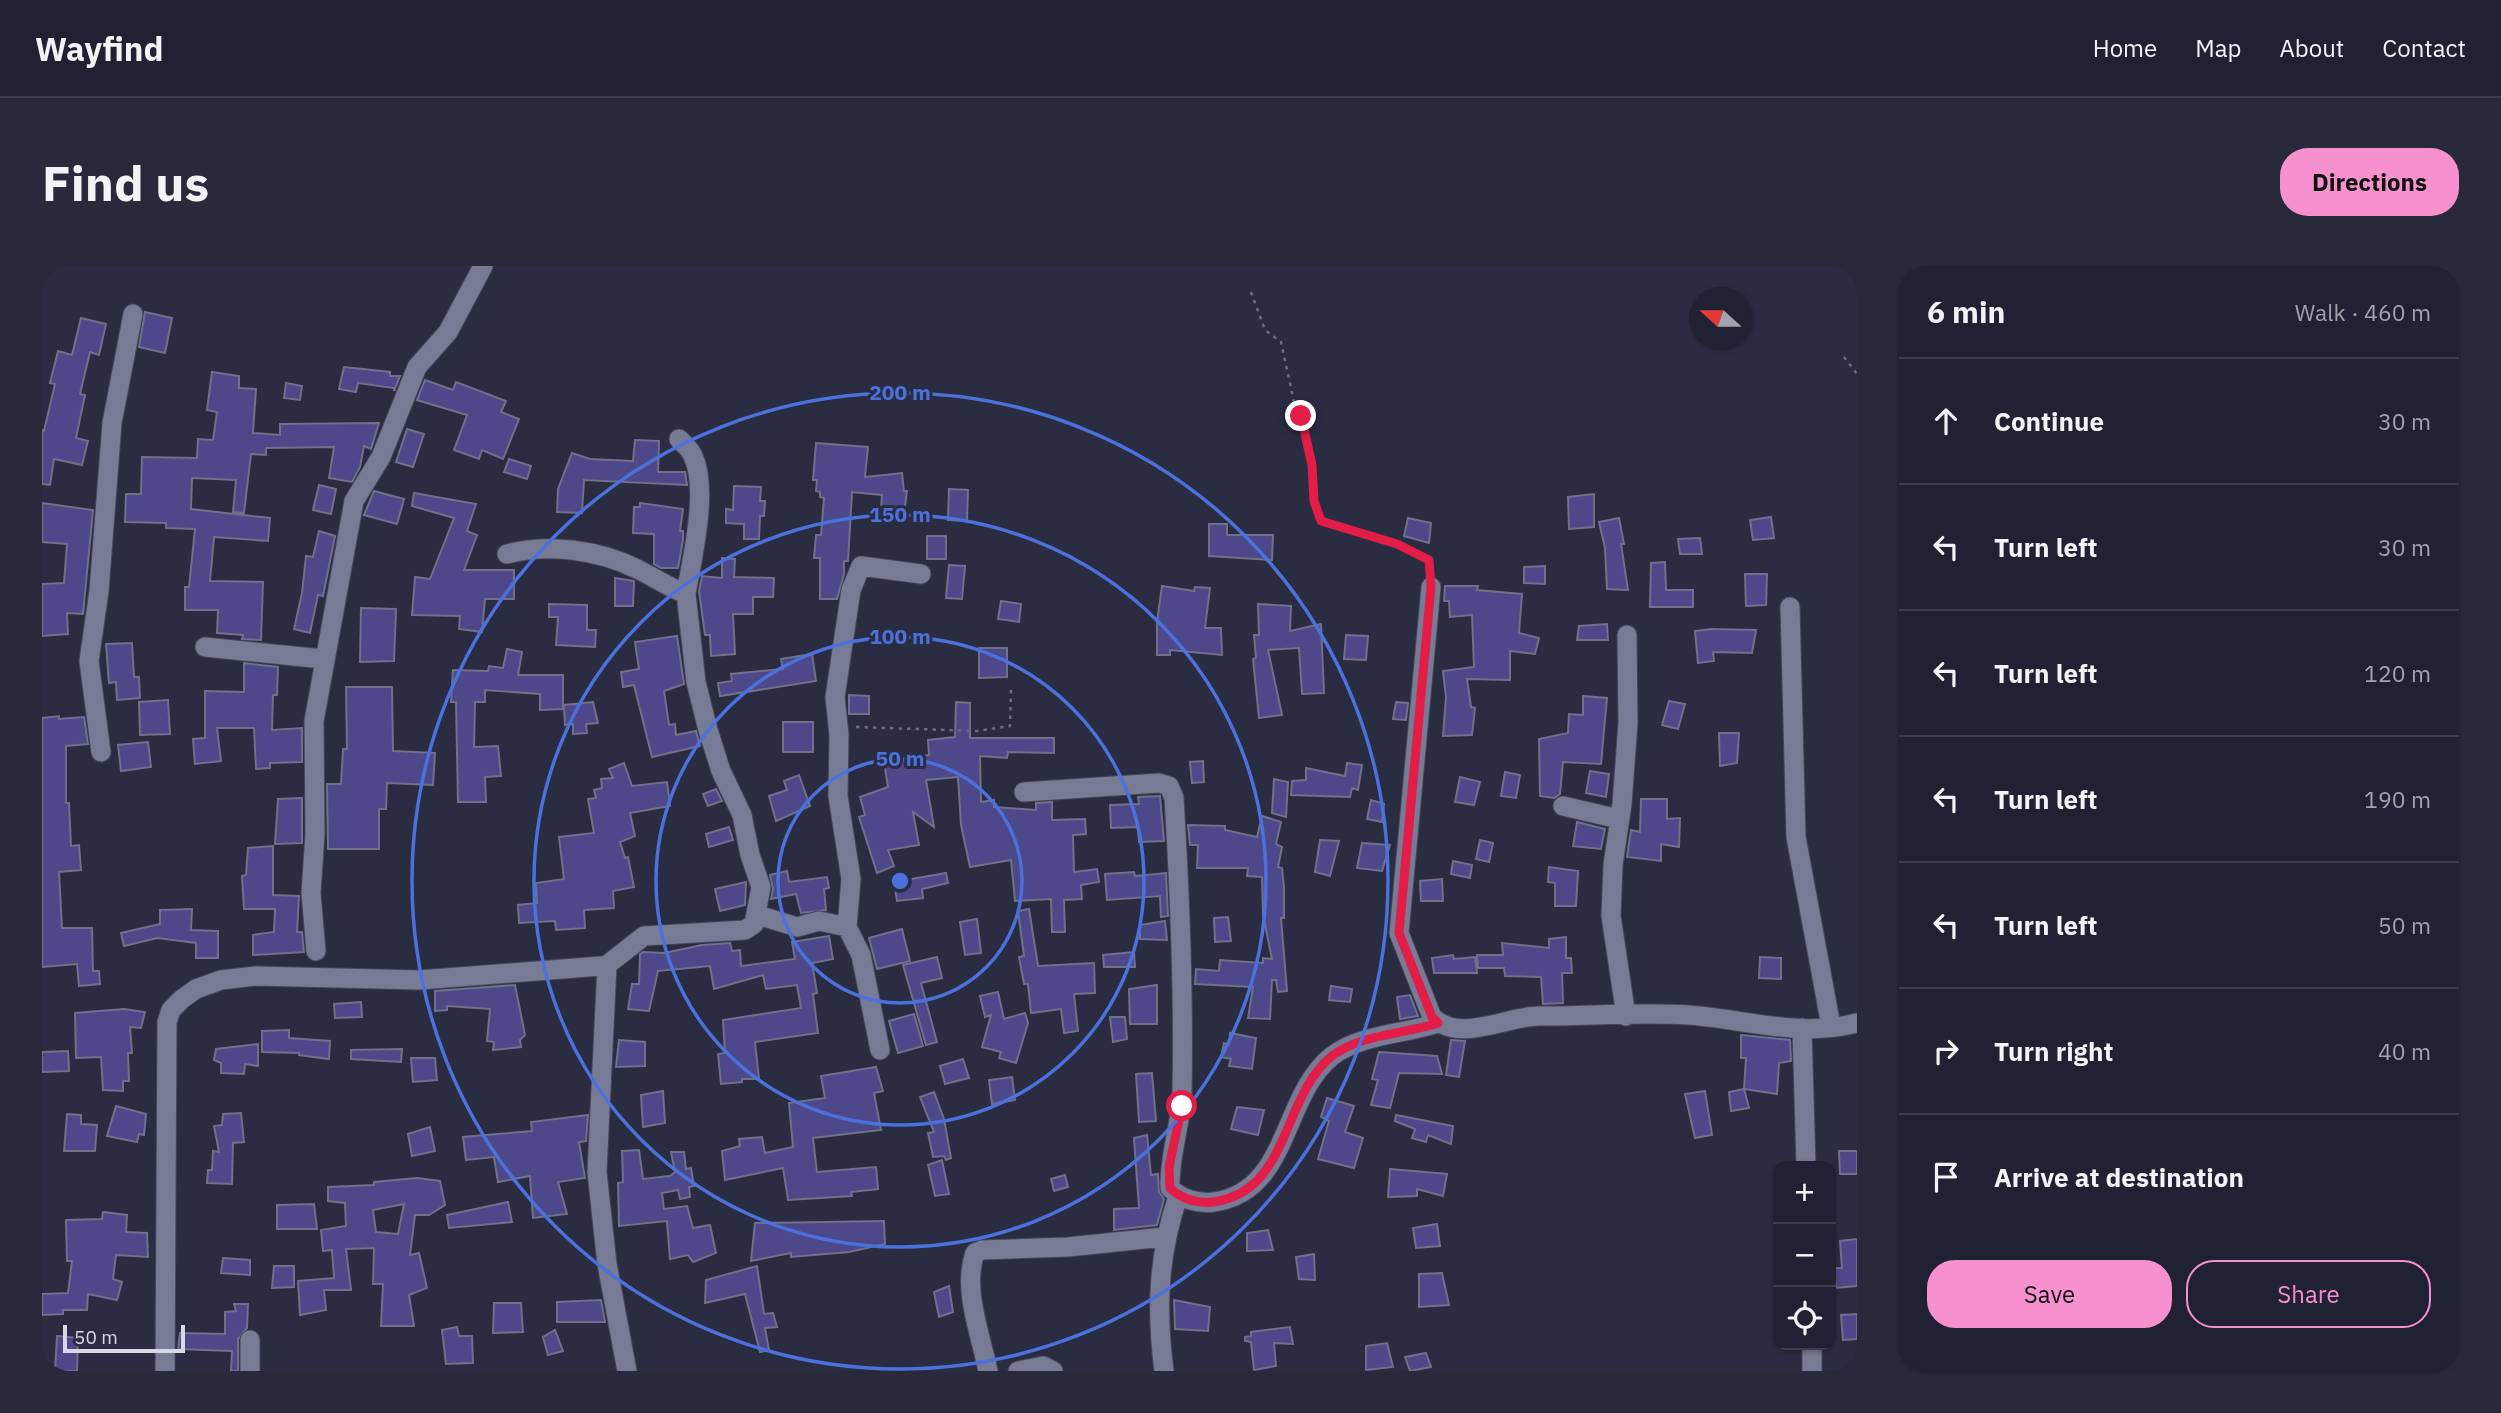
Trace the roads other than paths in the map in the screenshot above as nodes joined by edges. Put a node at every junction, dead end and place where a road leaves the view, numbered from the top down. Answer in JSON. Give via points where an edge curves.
{"nodes":[{"id":1,"x":483,"y":266,"type":"edge"},
{"id":2,"x":133,"y":314,"type":"dead end"},
{"id":3,"x":679,"y":439,"type":"dead end"},
{"id":4,"x":507,"y":554,"type":"dead end"},
{"id":5,"x":921,"y":574,"type":"dead end"},
{"id":6,"x":1431,"y":587,"type":"road end"},
{"id":7,"x":686,"y":594,"type":"junction"},
{"id":8,"x":1790,"y":607,"type":"dead end"},
{"id":9,"x":1627,"y":635,"type":"dead end"},
{"id":10,"x":205,"y":648,"type":"dead end"},
{"id":11,"x":323,"y":659,"type":"junction"},
{"id":12,"x":101,"y":752,"type":"dead end"},
{"id":13,"x":1024,"y":792,"type":"dead end"},
{"id":14,"x":1563,"y":806,"type":"dead end"},
{"id":15,"x":1619,"y":819,"type":"junction"},
{"id":16,"x":758,"y":915,"type":"junction"},
{"id":17,"x":848,"y":926,"type":"junction"},
{"id":18,"x":316,"y":951,"type":"dead end"},
{"id":19,"x":607,"y":965,"type":"junction"},
{"id":20,"x":1626,"y":1016,"type":"junction"},
{"id":21,"x":1438,"y":1023,"type":"junction"},
{"id":22,"x":1857,"y":1023,"type":"edge"},
{"id":23,"x":1831,"y":1026,"type":"junction"},
{"id":24,"x":1802,"y":1028,"type":"junction"},
{"id":25,"x":880,"y":1050,"type":"dead end"},
{"id":26,"x":1806,"y":1161,"type":"edge"},
{"id":27,"x":1178,"y":1196,"type":"junction"},
{"id":28,"x":1164,"y":1237,"type":"junction"},
{"id":29,"x":250,"y":1340,"type":"dead end"},
{"id":30,"x":1812,"y":1350,"type":"edge"},
{"id":31,"x":165,"y":1371,"type":"edge"},
{"id":32,"x":250,"y":1371,"type":"edge"},
{"id":33,"x":627,"y":1371,"type":"edge"},
{"id":34,"x":988,"y":1371,"type":"edge"},
{"id":35,"x":1018,"y":1371,"type":"edge"},
{"id":36,"x":1053,"y":1371,"type":"edge"},
{"id":37,"x":1164,"y":1371,"type":"edge"},
{"id":38,"x":1812,"y":1371,"type":"edge"}],
"edges":[{"from":1,"to":11,"type":"street","via":[[448,332],[417,367],[381,457],[354,501]]},
{"from":2,"to":12,"type":"street","via":[[112,423],[89,661]]},
{"from":3,"to":7,"type":"street","via":[[694,457],[699,495]]},
{"from":4,"to":7,"type":"street","via":[[523,550],[596,555],[636,568]]},
{"from":5,"to":17,"type":"street","via":[[861,566],[851,590],[835,697],[838,796],[850,879]]},
{"from":6,"to":21,"type":"street","via":[[1399,933]]},
{"from":7,"to":16,"type":"street","via":[[696,682],[721,771],[742,815],[761,887]]},
{"from":8,"to":23,"type":"street","via":[[1796,837]]},
{"from":9,"to":15,"type":"street","via":[[1628,723]]},
{"from":10,"to":11,"type":"street"},
{"from":11,"to":18,"type":"street","via":[[314,721],[311,893]]},
{"from":13,"to":27,"type":"street","via":[[1159,783],[1169,786],[1174,798],[1185,988],[1182,1106],[1169,1167],[1170,1188]]},
{"from":14,"to":15,"type":"street"},
{"from":15,"to":20,"type":"street","via":[[1611,916]]},
{"from":16,"to":17,"type":"street","via":[[797,927],[819,921]]},
{"from":16,"to":19,"type":"street","via":[[745,930],[644,936]]},
{"from":17,"to":25,"type":"street","via":[[861,956]]},
{"from":19,"to":31,"type":"street","via":[[419,980],[256,976],[221,980],[182,999],[167,1022]]},
{"from":19,"to":33,"type":"street","via":[[597,1172],[607,1264]]},
{"from":20,"to":21,"type":"street","via":[[1534,1016],[1462,1029]]},
{"from":20,"to":24,"type":"street","via":[[1688,1015]]},
{"from":21,"to":27,"type":"street","via":[[1354,1043],[1314,1072],[1257,1183],[1234,1199],[1205,1203]]},
{"from":22,"to":23,"type":"street"},
{"from":23,"to":24,"type":"street"},
{"from":24,"to":26,"type":"street"},
{"from":27,"to":28,"type":"street"},
{"from":28,"to":34,"type":"street","via":[[975,1253],[969,1274]]},
{"from":28,"to":37,"type":"street","via":[[1158,1301]]},
{"from":29,"to":32,"type":"street"},
{"from":30,"to":38,"type":"street"},
{"from":35,"to":36,"type":"street","via":[[1043,1366]]}]}
